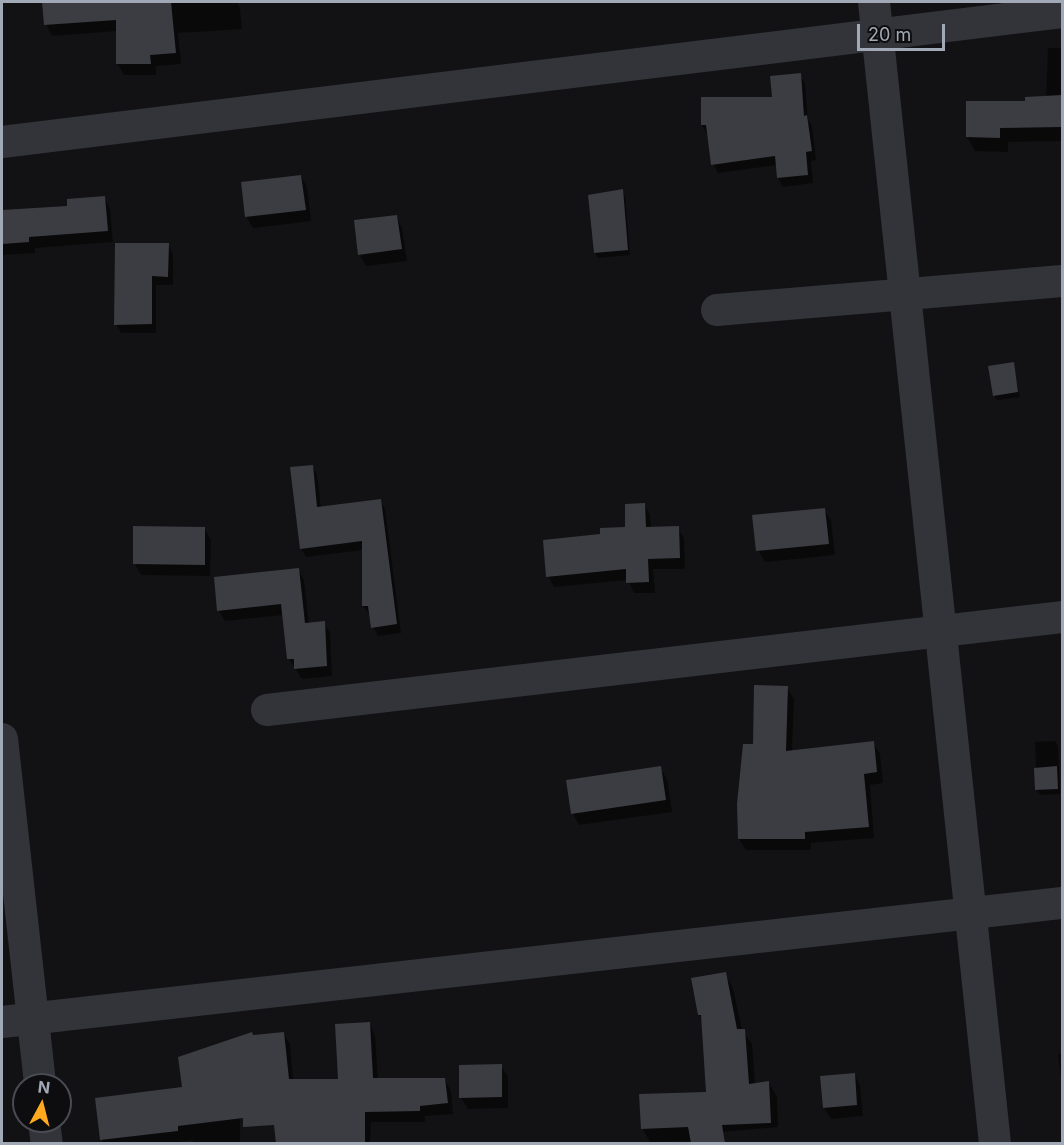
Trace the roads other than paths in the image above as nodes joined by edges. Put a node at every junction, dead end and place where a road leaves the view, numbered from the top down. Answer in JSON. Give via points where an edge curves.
{"nodes":[{"id":1,"x":874,"y":2,"type":"edge"},
{"id":2,"x":1062,"y":12,"type":"edge"},
{"id":3,"x":878,"y":35,"type":"junction"},
{"id":4,"x":2,"y":142,"type":"edge"},
{"id":5,"x":1062,"y":281,"type":"edge"},
{"id":6,"x":905,"y":294,"type":"junction"},
{"id":7,"x":717,"y":310,"type":"dead end"},
{"id":8,"x":1062,"y":617,"type":"edge"},
{"id":9,"x":941,"y":631,"type":"junction"},
{"id":10,"x":267,"y":710,"type":"dead end"},
{"id":11,"x":2,"y":739,"type":"edge"},
{"id":12,"x":1062,"y":903,"type":"edge"},
{"id":13,"x":971,"y":914,"type":"junction"},
{"id":14,"x":32,"y":1019,"type":"junction"},
{"id":15,"x":2,"y":1022,"type":"edge"},
{"id":16,"x":39,"y":1073,"type":"edge"},
{"id":17,"x":995,"y":1143,"type":"edge"}],
"edges":[{"from":1,"to":3,"type":"street"},
{"from":2,"to":3,"type":"street"},
{"from":3,"to":4,"type":"street"},
{"from":3,"to":6,"type":"street"},
{"from":5,"to":6,"type":"street"},
{"from":6,"to":7,"type":"street"},
{"from":6,"to":9,"type":"street"},
{"from":8,"to":9,"type":"street"},
{"from":9,"to":10,"type":"street"},
{"from":9,"to":13,"type":"street"},
{"from":11,"to":14,"type":"street"},
{"from":12,"to":13,"type":"street"},
{"from":13,"to":14,"type":"street"},
{"from":13,"to":17,"type":"street"},
{"from":14,"to":15,"type":"street"},
{"from":14,"to":16,"type":"street"}]}
